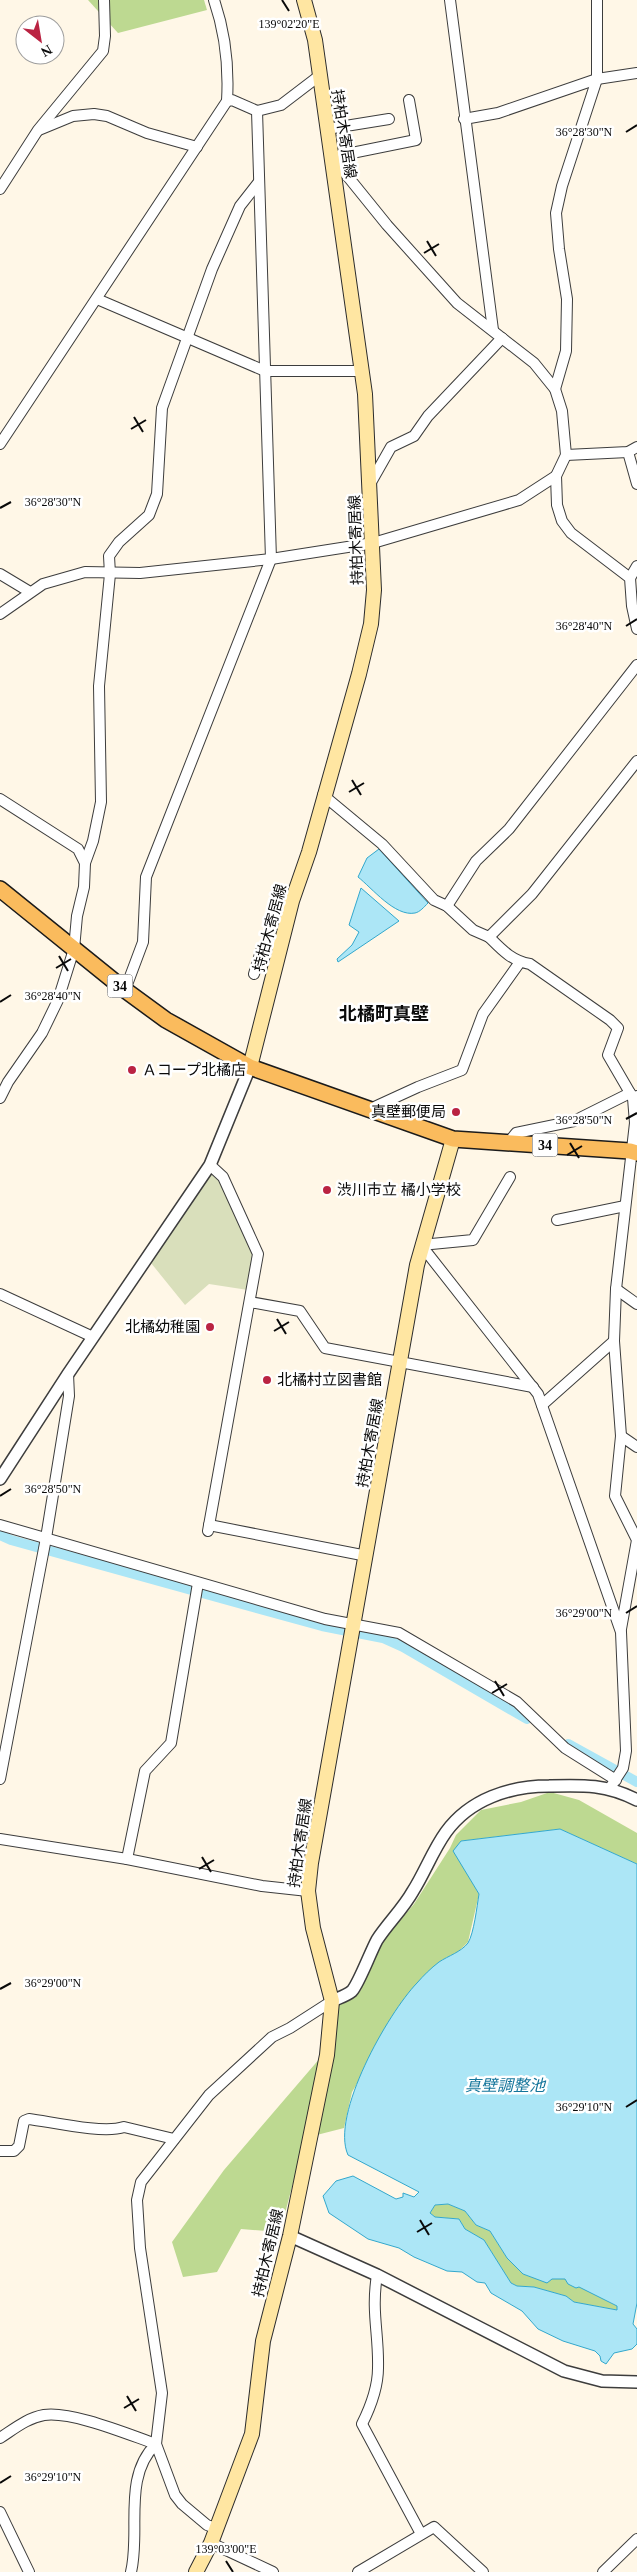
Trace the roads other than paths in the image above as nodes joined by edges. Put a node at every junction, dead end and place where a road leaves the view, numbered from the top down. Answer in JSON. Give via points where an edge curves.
{"nodes":[{"id":1,"x":104,"y":0,"type":"edge"},
{"id":2,"x":214,"y":0,"type":"edge"},
{"id":3,"x":304,"y":0,"type":"edge"},
{"id":4,"x":450,"y":0,"type":"edge"},
{"id":5,"x":597,"y":0,"type":"edge"},
{"id":6,"x":637,"y":72,"type":"edge"},
{"id":7,"x":319,"y":76,"type":"junction"},
{"id":8,"x":597,"y":80,"type":"junction"},
{"id":9,"x":409,"y":100,"type":"dead end"},
{"id":10,"x":227,"y":101,"type":"junction"},
{"id":11,"x":257,"y":111,"type":"junction"},
{"id":12,"x":388,"y":119,"type":"dead end"},
{"id":13,"x":464,"y":119,"type":"junction"},
{"id":14,"x":327,"y":129,"type":"junction"},
{"id":15,"x":38,"y":130,"type":"junction"},
{"id":16,"x":197,"y":147,"type":"junction"},
{"id":17,"x":332,"y":158,"type":"junction"},
{"id":18,"x":258,"y":183,"type":"junction"},
{"id":19,"x":0,"y":189,"type":"edge"},
{"id":20,"x":97,"y":299,"type":"junction"},
{"id":21,"x":493,"y":330,"type":"junction"},
{"id":22,"x":187,"y":336,"type":"junction"},
{"id":23,"x":502,"y":338,"type":"junction"},
{"id":24,"x":265,"y":371,"type":"junction"},
{"id":25,"x":362,"y":371,"type":"junction"},
{"id":26,"x":555,"y":389,"type":"junction"},
{"id":27,"x":0,"y":444,"type":"edge"},
{"id":28,"x":633,"y":450,"type":"edge"},
{"id":29,"x":566,"y":455,"type":"junction"},
{"id":30,"x":556,"y":476,"type":"junction"},
{"id":31,"x":370,"y":484,"type":"junction"},
{"id":32,"x":637,"y":484,"type":"edge"},
{"id":33,"x":372,"y":543,"type":"junction"},
{"id":34,"x":271,"y":559,"type":"junction"},
{"id":35,"x":637,"y":566,"type":"edge"},
{"id":36,"x":0,"y":574,"type":"edge"},
{"id":37,"x":110,"y":574,"type":"junction"},
{"id":38,"x":630,"y":578,"type":"junction"},
{"id":39,"x":30,"y":592,"type":"junction"},
{"id":40,"x":0,"y":614,"type":"edge"},
{"id":41,"x":637,"y":629,"type":"edge"},
{"id":42,"x":637,"y":665,"type":"edge"},
{"id":43,"x":637,"y":761,"type":"edge"},
{"id":44,"x":323,"y":795,"type":"junction"},
{"id":45,"x":0,"y":799,"type":"edge"},
{"id":46,"x":85,"y":863,"type":"junction"},
{"id":47,"x":0,"y":889,"type":"edge"},
{"id":48,"x":447,"y":906,"type":"junction"},
{"id":49,"x":489,"y":937,"type":"junction"},
{"id":50,"x":281,"y":945,"type":"junction"},
{"id":51,"x":74,"y":948,"type":"junction"},
{"id":52,"x":520,"y":962,"type":"junction"},
{"id":53,"x":254,"y":974,"type":"dead end"},
{"id":54,"x":125,"y":990,"type":"junction"},
{"id":55,"x":250,"y":1066,"type":"junction"},
{"id":56,"x":633,"y":1096,"type":"edge"},
{"id":57,"x":0,"y":1098,"type":"edge"},
{"id":58,"x":370,"y":1109,"type":"junction"},
{"id":59,"x":453,"y":1139,"type":"junction"},
{"id":60,"x":508,"y":1143,"type":"junction"},
{"id":61,"x":632,"y":1156,"type":"edge"},
{"id":62,"x":210,"y":1165,"type":"junction"},
{"id":63,"x":510,"y":1177,"type":"dead end"},
{"id":64,"x":637,"y":1177,"type":"edge"},
{"id":65,"x":625,"y":1206,"type":"junction"},
{"id":66,"x":557,"y":1220,"type":"dead end"},
{"id":67,"x":422,"y":1245,"type":"junction"},
{"id":68,"x":616,"y":1289,"type":"junction"},
{"id":69,"x":0,"y":1294,"type":"edge"},
{"id":70,"x":250,"y":1302,"type":"junction"},
{"id":71,"x":637,"y":1304,"type":"edge"},
{"id":72,"x":93,"y":1337,"type":"junction"},
{"id":73,"x":614,"y":1341,"type":"junction"},
{"id":74,"x":400,"y":1361,"type":"junction"},
{"id":75,"x":68,"y":1374,"type":"junction"},
{"id":76,"x":533,"y":1387,"type":"junction"},
{"id":77,"x":542,"y":1405,"type":"junction"},
{"id":78,"x":621,"y":1436,"type":"junction"},
{"id":79,"x":637,"y":1446,"type":"edge"},
{"id":80,"x":0,"y":1478,"type":"edge"},
{"id":81,"x":0,"y":1525,"type":"edge"},
{"id":82,"x":45,"y":1540,"type":"junction"},
{"id":83,"x":367,"y":1556,"type":"junction"},
{"id":84,"x":198,"y":1584,"type":"junction"},
{"id":85,"x":354,"y":1630,"type":"junction"},
{"id":86,"x":621,"y":1632,"type":"junction"},
{"id":87,"x":616,"y":1778,"type":"junction"},
{"id":88,"x":0,"y":1779,"type":"edge"},
{"id":89,"x":637,"y":1800,"type":"edge"},
{"id":90,"x":0,"y":1839,"type":"edge"},
{"id":91,"x":127,"y":1859,"type":"junction"},
{"id":92,"x":308,"y":1891,"type":"junction"},
{"id":93,"x":332,"y":2001,"type":"junction"},
{"id":94,"x":174,"y":2139,"type":"junction"},
{"id":95,"x":0,"y":2151,"type":"edge"},
{"id":96,"x":290,"y":2236,"type":"junction"},
{"id":97,"x":378,"y":2275,"type":"junction"},
{"id":98,"x":637,"y":2382,"type":"edge"},
{"id":99,"x":0,"y":2438,"type":"edge"},
{"id":100,"x":156,"y":2444,"type":"junction"},
{"id":101,"x":0,"y":2512,"type":"edge"},
{"id":102,"x":215,"y":2528,"type":"junction"},
{"id":103,"x":421,"y":2534,"type":"junction"},
{"id":104,"x":637,"y":2539,"type":"edge"},
{"id":105,"x":211,"y":2543,"type":"junction"},
{"id":106,"x":608,"y":2571,"type":"edge"},
{"id":107,"x":29,"y":2572,"type":"edge"},
{"id":108,"x":131,"y":2572,"type":"edge"},
{"id":109,"x":196,"y":2572,"type":"edge"},
{"id":110,"x":273,"y":2572,"type":"edge"},
{"id":111,"x":358,"y":2572,"type":"edge"},
{"id":112,"x":483,"y":2572,"type":"edge"}],
"edges":[{"from":1,"to":15,"type":"street","via":[[103,51]]},
{"from":2,"to":10,"type":"street","via":[[222,23],[226,51]]},
{"from":3,"to":7,"type":"main road","name":"持柏木寄居線","via":[[315,40]]},
{"from":4,"to":13,"type":"street"},
{"from":5,"to":8,"type":"street"},
{"from":6,"to":8,"type":"street"},
{"from":7,"to":11,"type":"street","via":[[281,105]]},
{"from":7,"to":14,"type":"main road","name":"持柏木寄居線"},
{"from":8,"to":13,"type":"street","via":[[498,114]]},
{"from":8,"to":26,"type":"street","via":[[556,213],[567,298],[566,351]]},
{"from":9,"to":17,"type":"street","via":[[416,140]]},
{"from":10,"to":11,"type":"street","via":[[232,100]]},
{"from":10,"to":16,"type":"street"},
{"from":11,"to":18,"type":"street"},
{"from":12,"to":14,"type":"street"},
{"from":13,"to":21,"type":"street"},
{"from":14,"to":17,"type":"main road","name":"持柏木寄居線"},
{"from":15,"to":16,"type":"street","via":[[73,116],[94,114]]},
{"from":15,"to":19,"type":"street"},
{"from":16,"to":20,"type":"street"},
{"from":17,"to":21,"type":"street","via":[[457,303]]},
{"from":17,"to":25,"type":"main road","name":"持柏木寄居線"},
{"from":18,"to":22,"type":"street","via":[[240,206]]},
{"from":18,"to":24,"type":"street"},
{"from":20,"to":22,"type":"street"},
{"from":20,"to":27,"type":"street"},
{"from":21,"to":23,"type":"street"},
{"from":22,"to":24,"type":"street"},
{"from":22,"to":37,"type":"street","via":[[162,408],[157,494],[148,515],[109,556]]},
{"from":23,"to":26,"type":"street","via":[[534,362]]},
{"from":23,"to":31,"type":"street","via":[[428,416],[414,436],[390,447]]},
{"from":24,"to":25,"type":"street"},
{"from":24,"to":34,"type":"street"},
{"from":25,"to":31,"type":"main road","name":"持柏木寄居線"},
{"from":26,"to":29,"type":"street","via":[[562,411]]},
{"from":28,"to":29,"type":"street"},
{"from":28,"to":32,"type":"street"},
{"from":29,"to":30,"type":"street"},
{"from":30,"to":33,"type":"street","via":[[519,500]]},
{"from":30,"to":38,"type":"street","via":[[556,505],[562,521],[571,533]]},
{"from":31,"to":33,"type":"main road","name":"持柏木寄居線"},
{"from":33,"to":34,"type":"street"},
{"from":33,"to":44,"type":"main road","name":"持柏木寄居線","via":[[374,590],[371,624]]},
{"from":34,"to":37,"type":"street"},
{"from":34,"to":54,"type":"street","via":[[146,877],[143,942]]},
{"from":35,"to":38,"type":"street"},
{"from":36,"to":39,"type":"street"},
{"from":37,"to":39,"type":"street","via":[[78,574],[43,584]]},
{"from":37,"to":46,"type":"street","via":[[99,686],[101,802]]},
{"from":38,"to":41,"type":"street"},
{"from":39,"to":40,"type":"street"},
{"from":42,"to":48,"type":"street","via":[[509,829],[476,861]]},
{"from":43,"to":49,"type":"street","via":[[532,894]]},
{"from":44,"to":48,"type":"street","via":[[382,844],[434,900]]},
{"from":44,"to":50,"type":"main road","name":"持柏木寄居線"},
{"from":45,"to":46,"type":"street","via":[[78,850]]},
{"from":46,"to":51,"type":"street"},
{"from":47,"to":51,"type":"main road","number":"34"},
{"from":48,"to":49,"type":"street","via":[[473,930]]},
{"from":49,"to":52,"type":"street","via":[[509,957]]},
{"from":50,"to":53,"type":"street","via":[[269,944],[261,952]]},
{"from":50,"to":55,"type":"main road","name":"持柏木寄居線"},
{"from":51,"to":54,"type":"main road","number":"34"},
{"from":51,"to":57,"type":"street","via":[[58,1000],[42,1033]]},
{"from":52,"to":56,"type":"street","via":[[530,964],[618,1028],[608,1055]]},
{"from":52,"to":58,"type":"street","via":[[483,1014],[462,1070]]},
{"from":54,"to":55,"type":"main road","number":"34","via":[[166,1020]]},
{"from":55,"to":58,"type":"main road","number":"34"},
{"from":55,"to":62,"type":"street"},
{"from":56,"to":60,"type":"street","via":[[574,1121],[516,1133]]},
{"from":56,"to":61,"type":"street"},
{"from":58,"to":59,"type":"main road","number":"34"},
{"from":59,"to":60,"type":"main road","number":"34"},
{"from":59,"to":67,"type":"main road","name":"持柏木寄居線"},
{"from":60,"to":61,"type":"main road","number":"34"},
{"from":61,"to":64,"type":"street"},
{"from":61,"to":65,"type":"street"},
{"from":62,"to":70,"type":"street","via":[[223,1177],[258,1254]]},
{"from":62,"to":72,"type":"street"},
{"from":63,"to":67,"type":"street","via":[[472,1240]]},
{"from":65,"to":66,"type":"street"},
{"from":65,"to":68,"type":"street"},
{"from":67,"to":74,"type":"main road","name":"持柏木寄居線"},
{"from":67,"to":76,"type":"street"},
{"from":68,"to":71,"type":"street"},
{"from":68,"to":73,"type":"street"},
{"from":69,"to":72,"type":"street"},
{"from":70,"to":74,"type":"street","via":[[300,1311],[324,1348]]},
{"from":70,"to":83,"type":"street","via":[[208,1528]]},
{"from":72,"to":75,"type":"street"},
{"from":73,"to":77,"type":"street"},
{"from":73,"to":78,"type":"street"},
{"from":74,"to":76,"type":"street"},
{"from":74,"to":83,"type":"main road","name":"持柏木寄居線"},
{"from":75,"to":80,"type":"street"},
{"from":75,"to":82,"type":"street","via":[[69,1396]]},
{"from":76,"to":77,"type":"street"},
{"from":77,"to":86,"type":"street"},
{"from":78,"to":79,"type":"street"},
{"from":78,"to":86,"type":"street","via":[[616,1496],[637,1540]]},
{"from":81,"to":82,"type":"street"},
{"from":82,"to":84,"type":"street"},
{"from":82,"to":88,"type":"street"},
{"from":83,"to":85,"type":"main road","name":"持柏木寄居線"},
{"from":84,"to":85,"type":"street","via":[[325,1618]]},
{"from":84,"to":91,"type":"street","via":[[171,1743],[145,1771]]},
{"from":85,"to":87,"type":"street","via":[[388,1630],[408,1637],[517,1702],[565,1748]]},
{"from":85,"to":92,"type":"main road","name":"持柏木寄居線"},
{"from":86,"to":87,"type":"street","via":[[626,1751]]},
{"from":87,"to":89,"type":"street"},
{"from":87,"to":93,"type":"street","via":[[587,1785],[520,1787],[496,1794],[466,1812],[447,1830],[409,1898],[378,1939],[356,1984],[351,1991]]},
{"from":90,"to":91,"type":"street"},
{"from":91,"to":92,"type":"street","via":[[262,1886]]},
{"from":92,"to":93,"type":"main road","name":"持柏木寄居線","via":[[313,1928]]},
{"from":93,"to":94,"type":"street","via":[[272,2037],[209,2095]]},
{"from":93,"to":96,"type":"main road","name":"持柏木寄居線","via":[[327,2055]]},
{"from":94,"to":95,"type":"street","via":[[124,2127],[117,2130],[28,2119],[24,2121],[19,2146],[14,2151]]},
{"from":94,"to":100,"type":"street","via":[[141,2182],[137,2200],[140,2248],[162,2393]]},
{"from":96,"to":97,"type":"street"},
{"from":96,"to":102,"type":"main road","name":"持柏木寄居線","via":[[263,2340],[252,2434]]},
{"from":97,"to":98,"type":"street","via":[[564,2371],[602,2381]]},
{"from":97,"to":103,"type":"street","via":[[373,2299],[378,2368],[371,2407],[362,2424]]},
{"from":99,"to":100,"type":"street","via":[[26,2420],[44,2415],[65,2416]]},
{"from":100,"to":102,"type":"street","via":[[179,2500],[207,2526]]},
{"from":100,"to":108,"type":"street","via":[[147,2452],[136,2482]]},
{"from":101,"to":107,"type":"street"},
{"from":102,"to":105,"type":"main road","name":"持柏木寄居線"},
{"from":103,"to":111,"type":"street"},
{"from":103,"to":112,"type":"street","via":[[437,2528]]},
{"from":104,"to":106,"type":"street"},
{"from":105,"to":109,"type":"main road","name":"持柏木寄居線"},
{"from":105,"to":110,"type":"street"}]}
